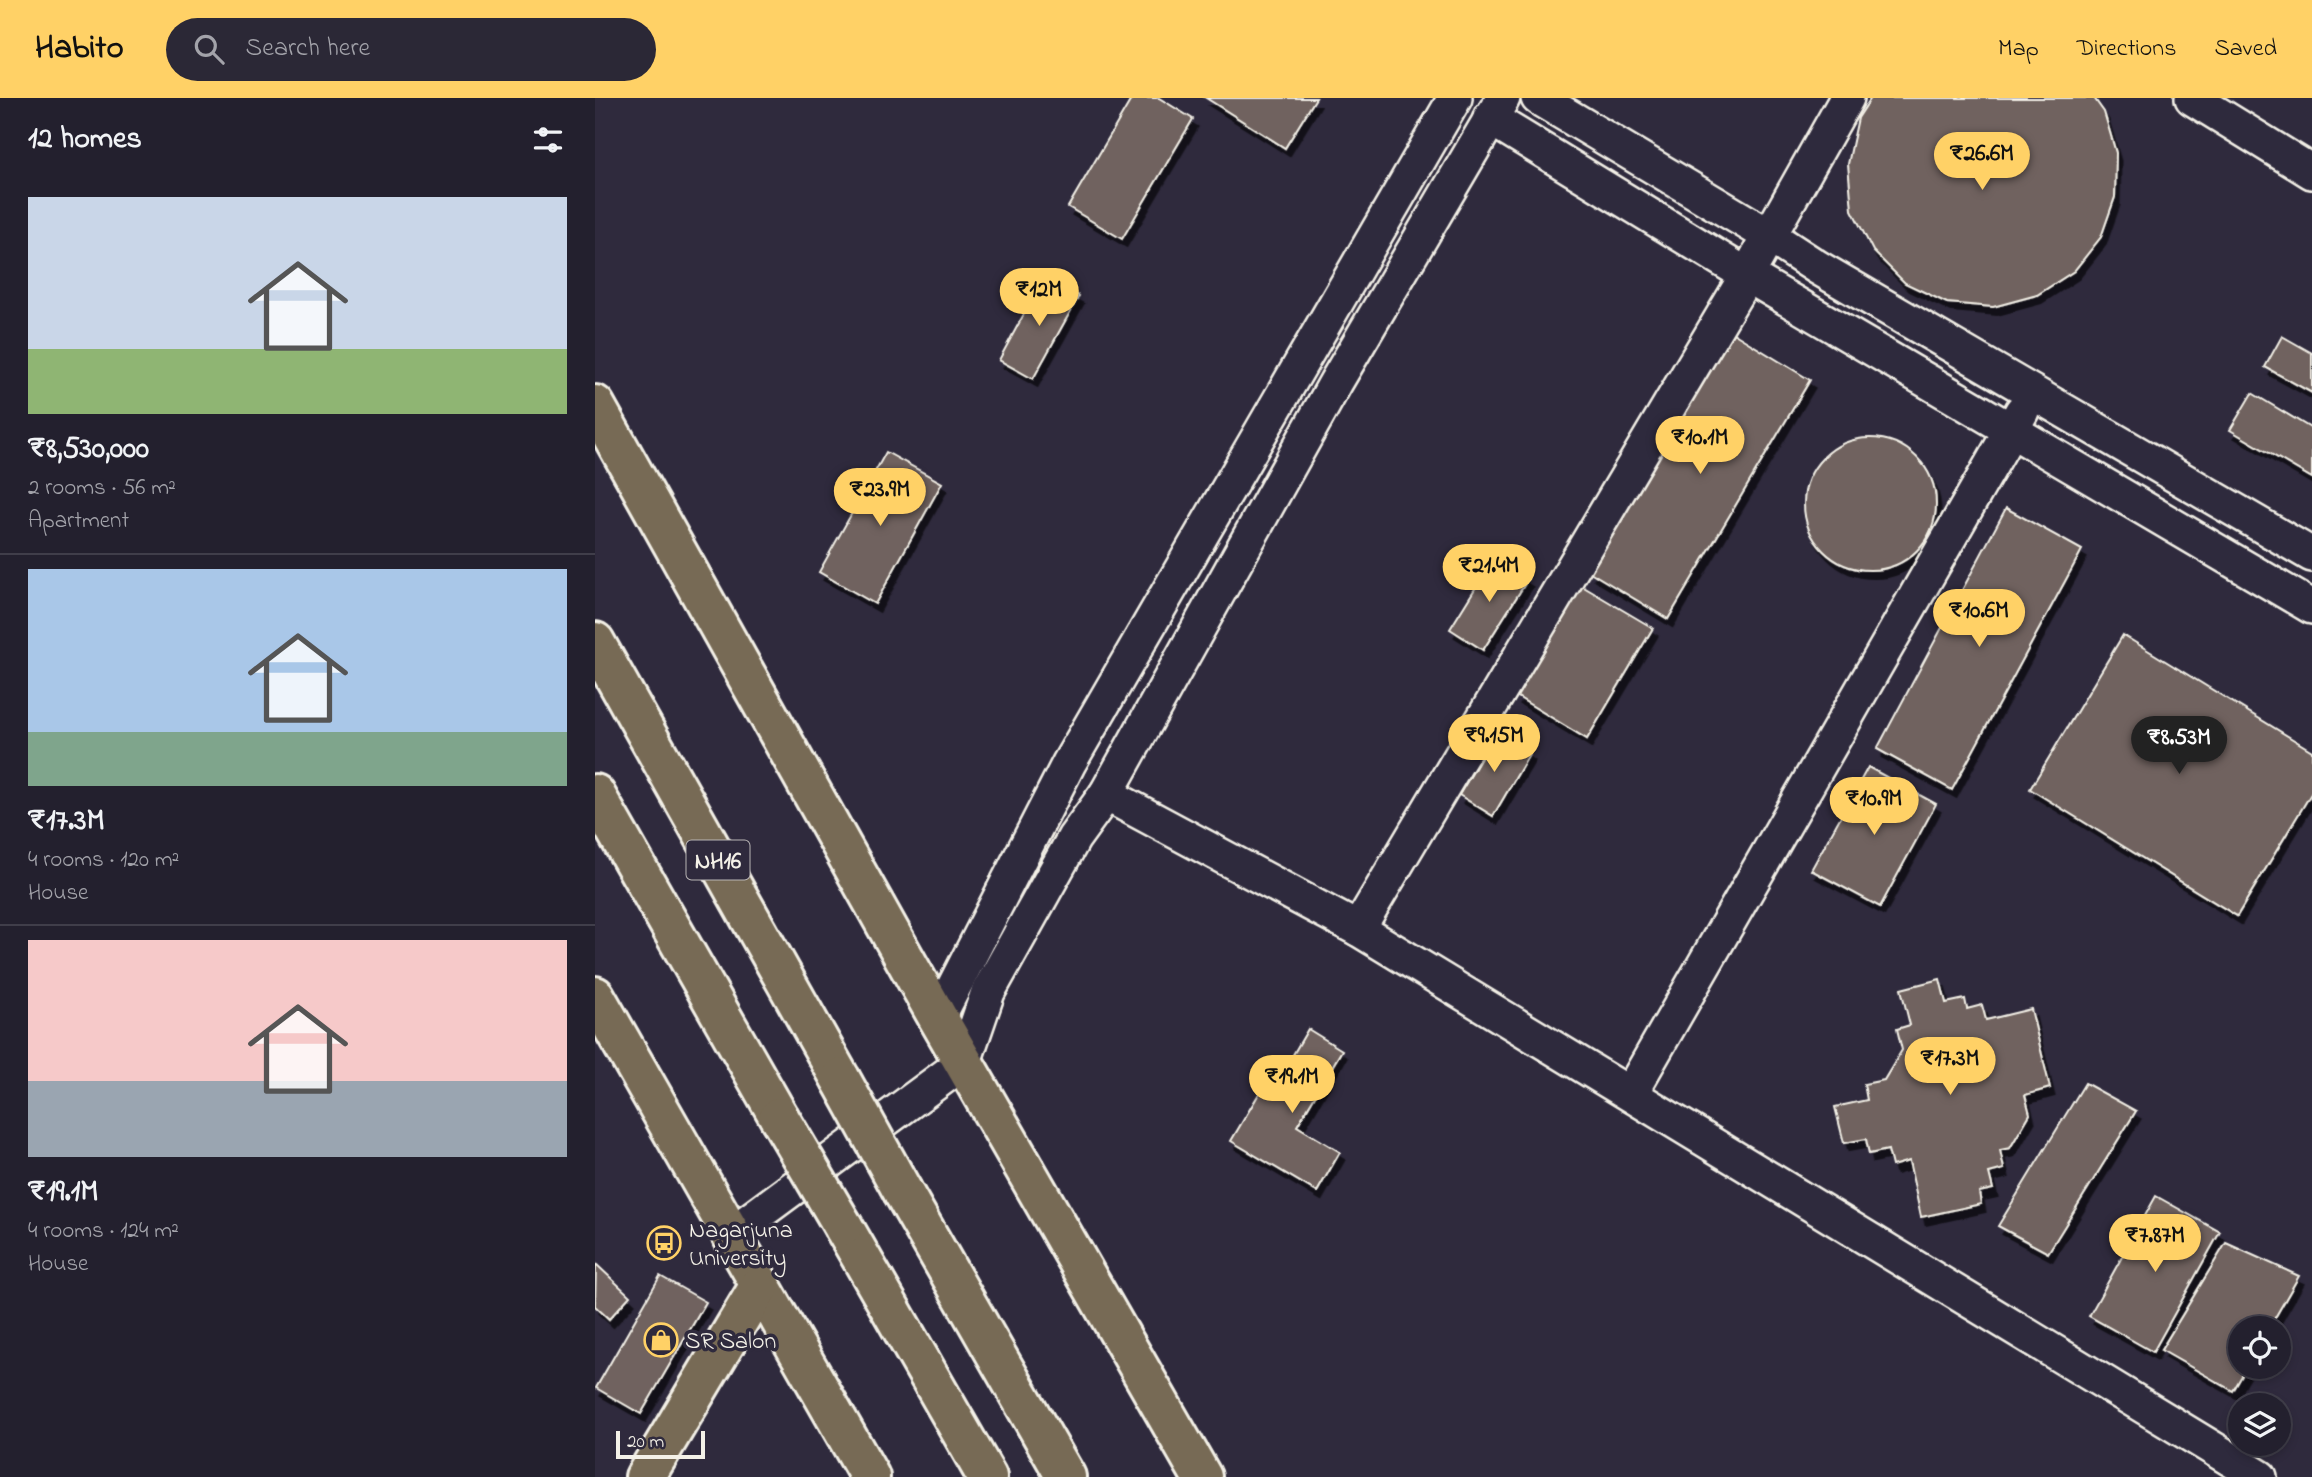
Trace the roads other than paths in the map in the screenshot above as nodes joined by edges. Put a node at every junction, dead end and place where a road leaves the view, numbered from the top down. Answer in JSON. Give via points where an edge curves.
{"nodes":[{"id":1,"x":1455,"y":98,"type":"edge"},
{"id":2,"x":1538,"y":98,"type":"edge"},
{"id":3,"x":1847,"y":98,"type":"edge"},
{"id":4,"x":2192,"y":98,"type":"edge"},
{"id":5,"x":1497,"y":108,"type":"edge"},
{"id":6,"x":2312,"y":172,"type":"edge"},
{"id":7,"x":1768,"y":235,"type":"junction"},
{"id":8,"x":1747,"y":275,"type":"junction"},
{"id":9,"x":2034,"y":391,"type":"junction"},
{"id":10,"x":595,"y":405,"type":"edge"},
{"id":11,"x":2011,"y":430,"type":"junction"},
{"id":12,"x":2312,"y":555,"type":"edge"},
{"id":13,"x":2312,"y":607,"type":"edge"},
{"id":14,"x":595,"y":642,"type":"edge"},
{"id":15,"x":595,"y":794,"type":"edge"},
{"id":16,"x":1106,"y":794,"type":"junction"},
{"id":17,"x":1357,"y":929,"type":"junction"},
{"id":18,"x":595,"y":996,"type":"edge"},
{"id":19,"x":938,"y":1018,"type":"junction"},
{"id":20,"x":964,"y":1062,"type":"junction"},
{"id":21,"x":1631,"y":1092,"type":"junction"},
{"id":22,"x":731,"y":1234,"type":"junction"},
{"id":23,"x":760,"y":1285,"type":"junction"},
{"id":24,"x":645,"y":1477,"type":"edge"},
{"id":25,"x":870,"y":1477,"type":"edge"},
{"id":26,"x":987,"y":1477,"type":"edge"},
{"id":27,"x":1066,"y":1477,"type":"edge"},
{"id":28,"x":1202,"y":1477,"type":"edge"},
{"id":29,"x":2260,"y":1477,"type":"edge"}],
"edges":[{"from":1,"to":19,"type":"street","via":[[1069,763]]},
{"from":2,"to":7,"type":"street"},
{"from":3,"to":7,"type":"street"},
{"from":4,"to":6,"type":"street"},
{"from":5,"to":8,"type":"street"},
{"from":5,"to":16,"type":"street","via":[[1336,382]]},
{"from":7,"to":8,"type":"street"},
{"from":7,"to":9,"type":"street"},
{"from":8,"to":11,"type":"street"},
{"from":8,"to":17,"type":"street"},
{"from":9,"to":11,"type":"street"},
{"from":9,"to":12,"type":"street"},
{"from":10,"to":19,"type":"main road"},
{"from":11,"to":13,"type":"street"},
{"from":11,"to":21,"type":"street"},
{"from":14,"to":27,"type":"main road","number":"NH16","bridge":true},
{"from":15,"to":26,"type":"main road","bridge":true},
{"from":16,"to":17,"type":"street"},
{"from":16,"to":20,"type":"street","via":[[1074,838],[988,992]]},
{"from":17,"to":21,"type":"street"},
{"from":18,"to":22,"type":"main road"},
{"from":19,"to":20,"type":"main road"},
{"from":20,"to":22,"type":"street"},
{"from":20,"to":28,"type":"main road"},
{"from":21,"to":29,"type":"street"},
{"from":22,"to":23,"type":"main road"},
{"from":23,"to":24,"type":"main road"},
{"from":23,"to":25,"type":"main road"}]}
